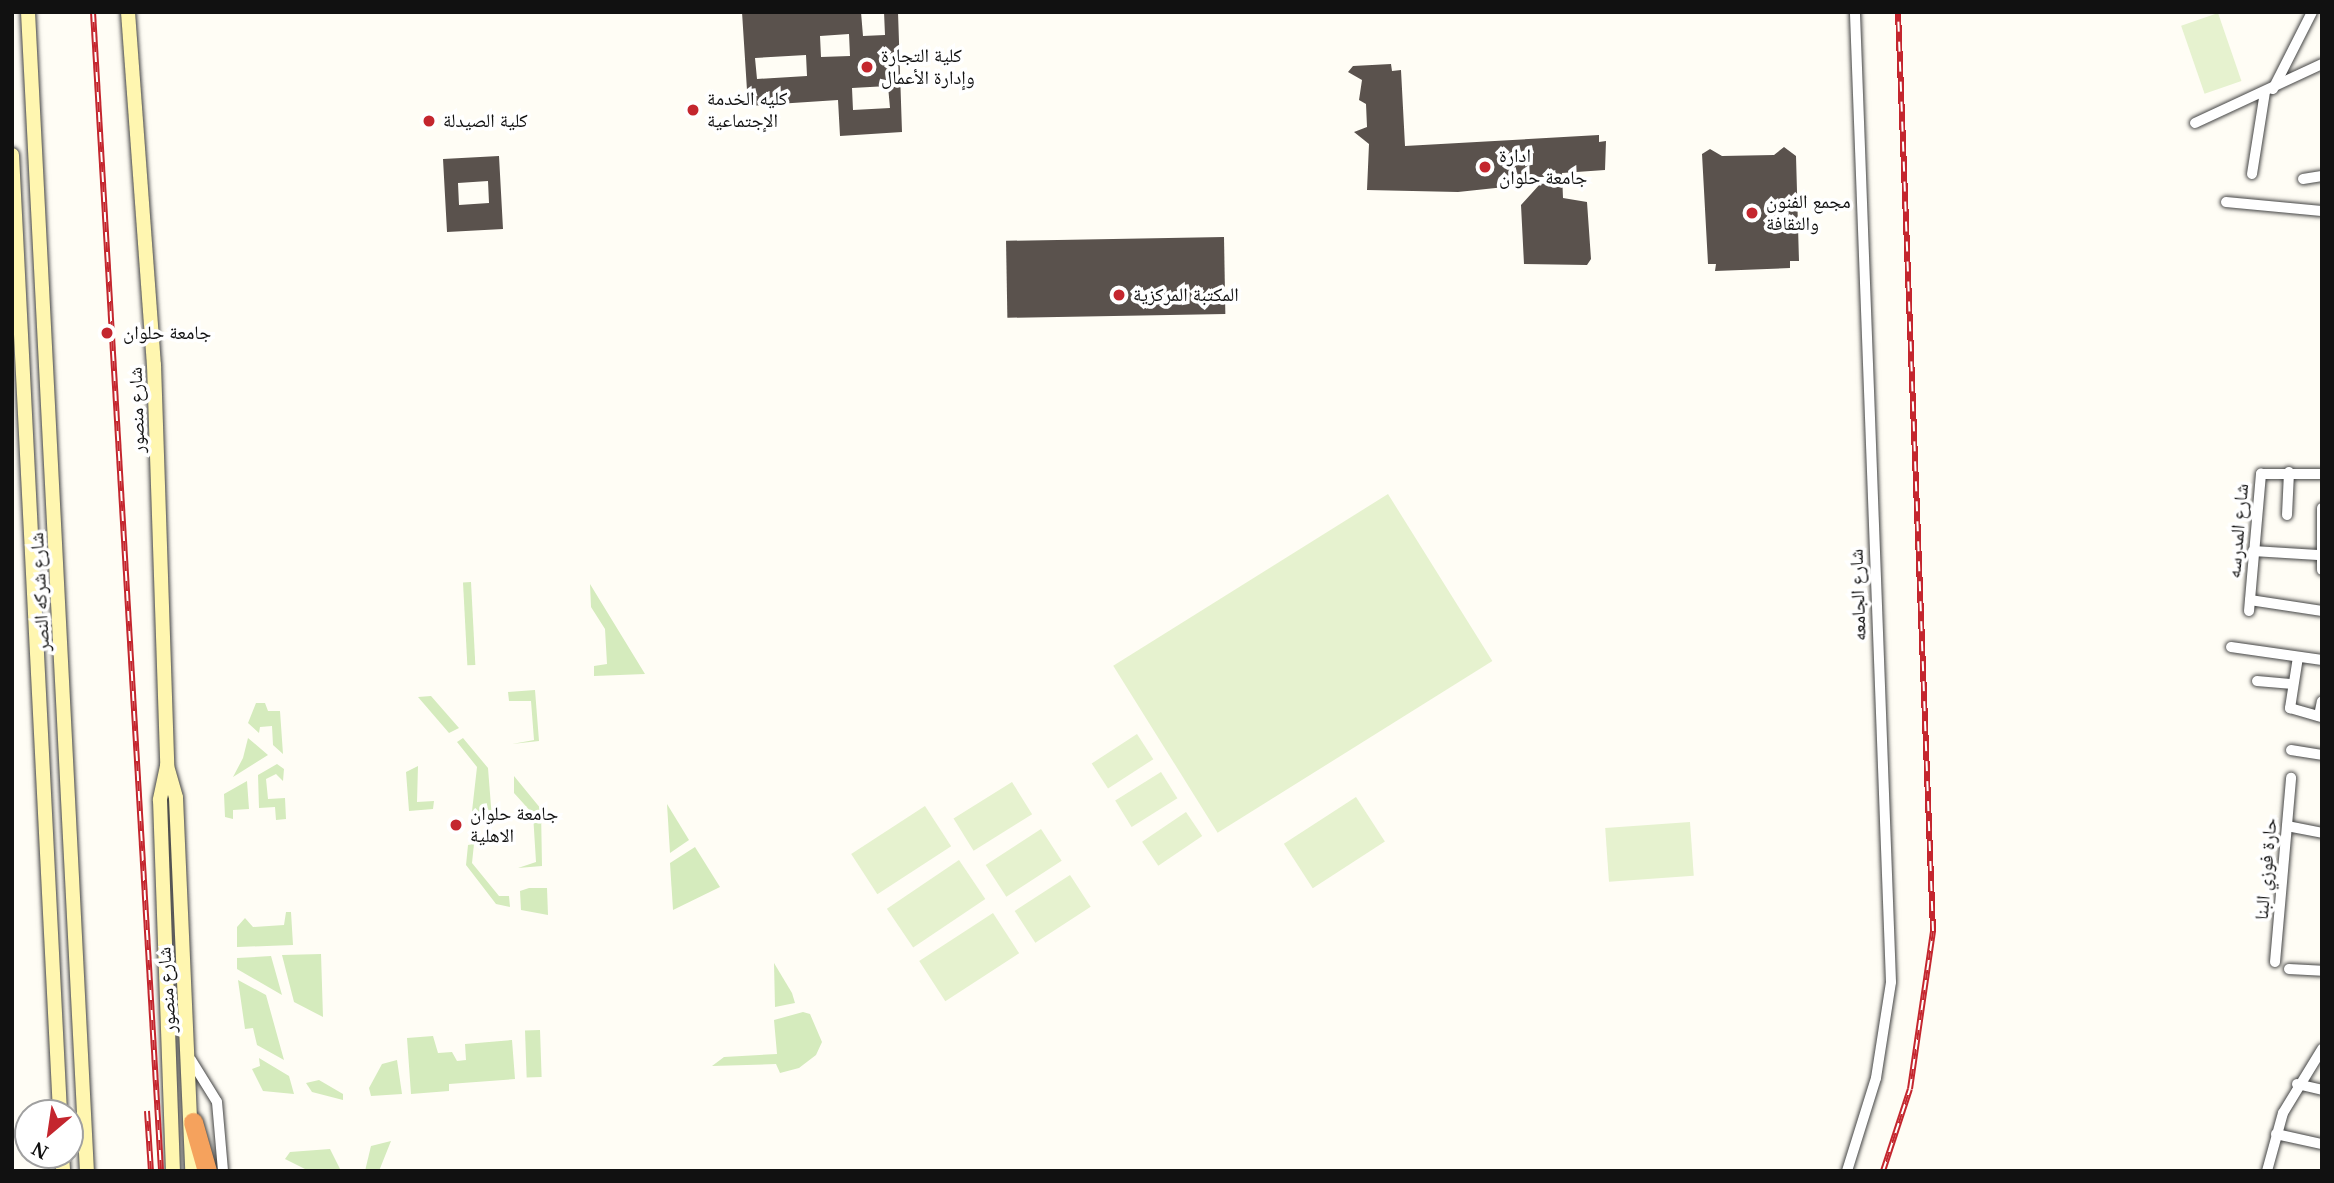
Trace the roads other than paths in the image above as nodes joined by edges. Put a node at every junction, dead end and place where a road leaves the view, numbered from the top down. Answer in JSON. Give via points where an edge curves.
{"nodes":[{"id":1,"x":28,"y":12,"type":"edge"},
{"id":2,"x":128,"y":12,"type":"edge"},
{"id":3,"x":1855,"y":12,"type":"edge"},
{"id":4,"x":2312,"y":12,"type":"edge"},
{"id":5,"x":2321,"y":66,"type":"edge"},
{"id":6,"x":2269,"y":90,"type":"junction"},
{"id":7,"x":2195,"y":123,"type":"dead end"},
{"id":8,"x":12,"y":155,"type":"edge"},
{"id":9,"x":2252,"y":174,"type":"dead end"},
{"id":10,"x":2322,"y":176,"type":"edge"},
{"id":11,"x":2303,"y":179,"type":"dead end"},
{"id":12,"x":2226,"y":202,"type":"dead end"},
{"id":13,"x":2322,"y":211,"type":"edge"},
{"id":14,"x":2289,"y":472,"type":"junction"},
{"id":15,"x":2322,"y":474,"type":"edge"},
{"id":16,"x":2322,"y":508,"type":"edge"},
{"id":17,"x":2287,"y":515,"type":"dead end"},
{"id":18,"x":2321,"y":530,"type":"edge"},
{"id":19,"x":2253,"y":551,"type":"junction"},
{"id":20,"x":2318,"y":555,"type":"junction"},
{"id":21,"x":2322,"y":570,"type":"edge"},
{"id":22,"x":2322,"y":611,"type":"edge"},
{"id":23,"x":2231,"y":647,"type":"dead end"},
{"id":24,"x":2298,"y":657,"type":"junction"},
{"id":25,"x":2322,"y":660,"type":"edge"},
{"id":26,"x":2257,"y":681,"type":"dead end"},
{"id":27,"x":2293,"y":684,"type":"junction"},
{"id":28,"x":2322,"y":701,"type":"edge"},
{"id":29,"x":2320,"y":717,"type":"edge"},
{"id":30,"x":2291,"y":750,"type":"dead end"},
{"id":31,"x":2322,"y":755,"type":"edge"},
{"id":32,"x":167,"y":766,"type":"junction"},
{"id":33,"x":2291,"y":778,"type":"dead end"},
{"id":34,"x":2287,"y":826,"type":"junction"},
{"id":35,"x":2322,"y":833,"type":"edge"},
{"id":36,"x":2275,"y":962,"type":"dead end"},
{"id":37,"x":2289,"y":969,"type":"dead end"},
{"id":38,"x":2322,"y":971,"type":"edge"},
{"id":39,"x":2322,"y":1049,"type":"edge"},
{"id":40,"x":191,"y":1060,"type":"junction"},
{"id":41,"x":2297,"y":1084,"type":"junction"},
{"id":42,"x":2322,"y":1090,"type":"edge"},
{"id":43,"x":59,"y":1099,"type":"edge"},
{"id":44,"x":193,"y":1122,"type":"junction"},
{"id":45,"x":2276,"y":1134,"type":"junction"},
{"id":46,"x":2322,"y":1144,"type":"edge"},
{"id":47,"x":87,"y":1171,"type":"edge"},
{"id":48,"x":173,"y":1171,"type":"edge"},
{"id":49,"x":192,"y":1171,"type":"edge"},
{"id":50,"x":207,"y":1171,"type":"edge"},
{"id":51,"x":223,"y":1171,"type":"edge"},
{"id":52,"x":1847,"y":1171,"type":"edge"},
{"id":53,"x":2267,"y":1171,"type":"edge"}],
"edges":[{"from":1,"to":47,"type":"street","name":"شارع شركه النصر"},
{"from":2,"to":32,"type":"street","name":"شارع منصور","via":[[154,365]]},
{"from":3,"to":52,"type":"street","name":"شارع الجامعه","via":[[1891,982],[1876,1078]]},
{"from":4,"to":6,"type":"street"},
{"from":5,"to":6,"type":"street"},
{"from":6,"to":7,"type":"street"},
{"from":6,"to":9,"type":"street"},
{"from":8,"to":43,"type":"street","name":"شارع شركه النصر"},
{"from":10,"to":11,"type":"street"},
{"from":12,"to":13,"type":"street"},
{"from":14,"to":15,"type":"street","name":"شارع المدرسه"},
{"from":14,"to":17,"type":"street"},
{"from":14,"to":19,"type":"street","name":"شارع المدرسه","via":[[2261,474]]},
{"from":16,"to":18,"type":"street"},
{"from":18,"to":20,"type":"street"},
{"from":19,"to":20,"type":"street"},
{"from":19,"to":22,"type":"street","name":"شارع المدرسه","via":[[2250,606]]},
{"from":20,"to":21,"type":"street"},
{"from":23,"to":24,"type":"street"},
{"from":24,"to":25,"type":"street"},
{"from":24,"to":27,"type":"street"},
{"from":26,"to":27,"type":"street"},
{"from":27,"to":29,"type":"street","via":[[2291,710]]},
{"from":28,"to":29,"type":"street"},
{"from":30,"to":31,"type":"street"},
{"from":32,"to":40,"type":"street","name":"شارع منصور","via":[[176,798]]},
{"from":32,"to":48,"type":"street","name":"شارع منصور","via":[[160,800]]},
{"from":33,"to":34,"type":"street","name":"حارة فوزي البنا"},
{"from":34,"to":35,"type":"street"},
{"from":34,"to":36,"type":"street","name":"حارة فوزي البنا"},
{"from":37,"to":38,"type":"street"},
{"from":39,"to":41,"type":"street"},
{"from":40,"to":44,"type":"street","name":"شارع منصور"},
{"from":40,"to":51,"type":"street","via":[[217,1102]]},
{"from":41,"to":42,"type":"street"},
{"from":41,"to":45,"type":"street"},
{"from":44,"to":49,"type":"street","name":"شارع منصور"},
{"from":44,"to":50,"type":"highway"},
{"from":45,"to":46,"type":"street"},
{"from":45,"to":53,"type":"street"}]}
